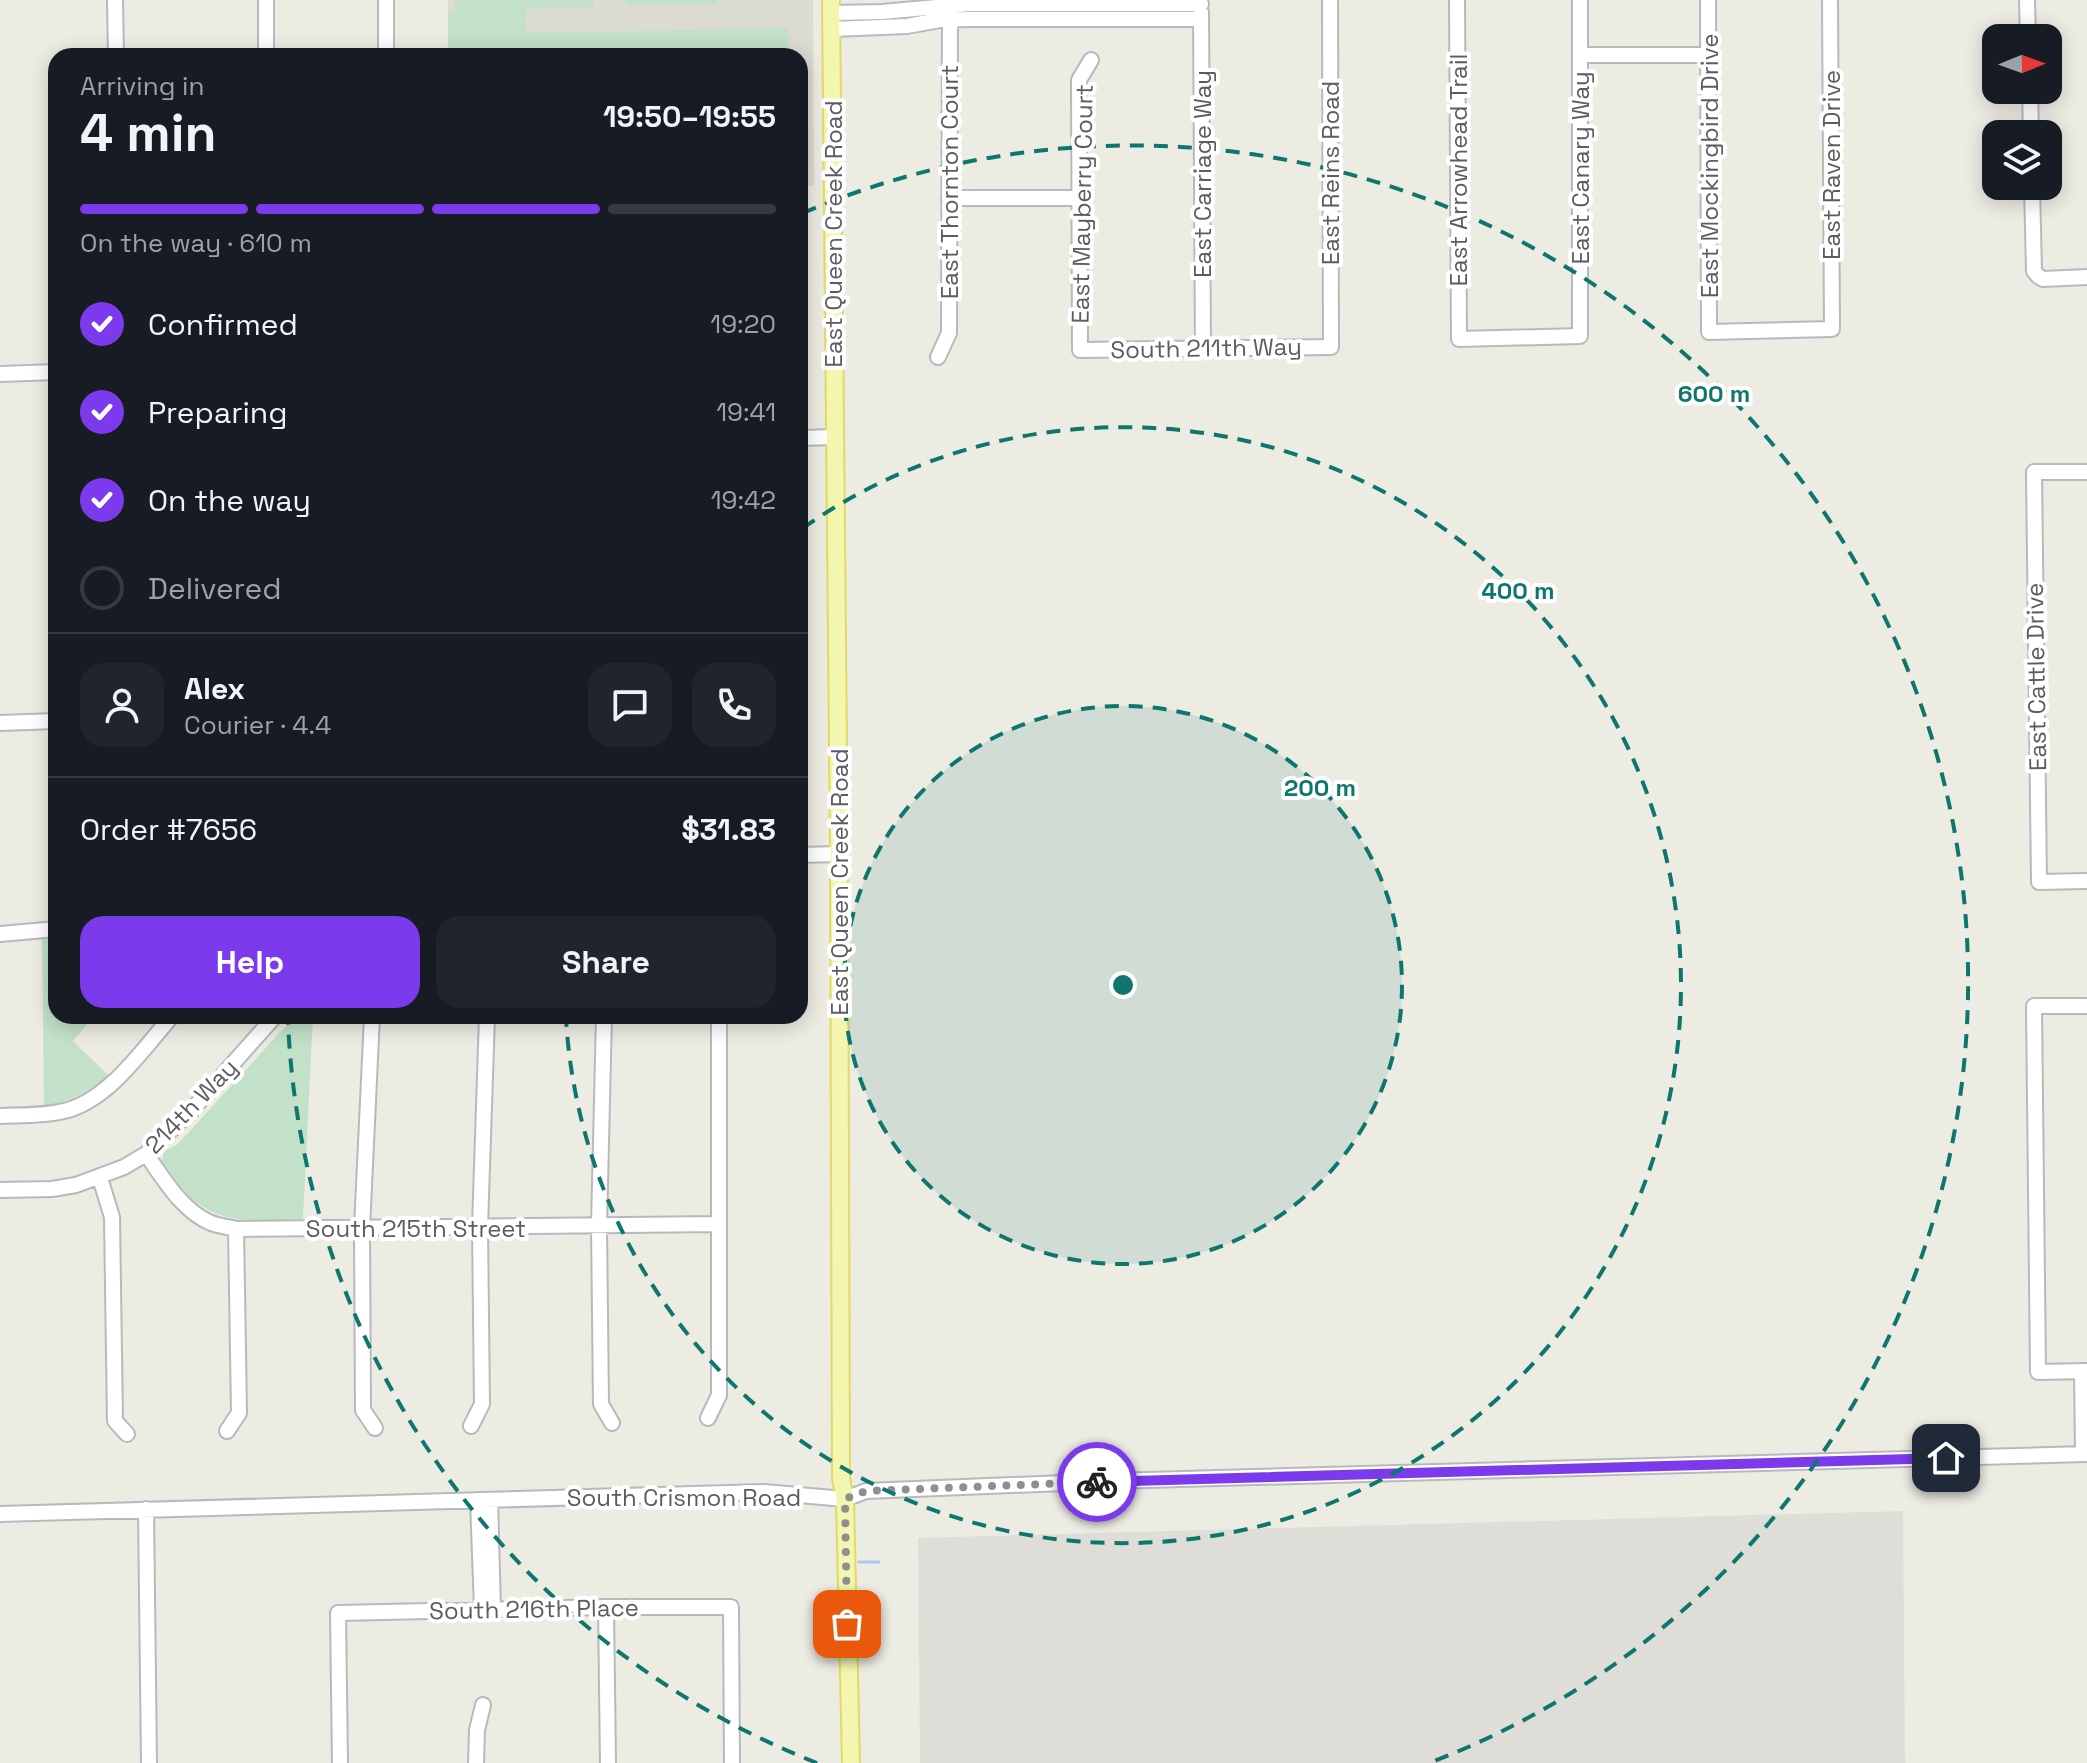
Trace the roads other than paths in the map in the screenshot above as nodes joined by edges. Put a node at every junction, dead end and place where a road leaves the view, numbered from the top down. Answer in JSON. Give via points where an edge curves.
{"nodes":[{"id":1,"x":115,"y":0,"type":"edge"},
{"id":2,"x":266,"y":0,"type":"edge"},
{"id":3,"x":386,"y":0,"type":"edge"},
{"id":4,"x":1330,"y":0,"type":"edge"},
{"id":5,"x":1457,"y":0,"type":"edge"},
{"id":6,"x":1580,"y":0,"type":"edge"},
{"id":7,"x":1708,"y":0,"type":"edge"},
{"id":8,"x":1830,"y":0,"type":"edge"},
{"id":9,"x":2027,"y":0,"type":"edge"},
{"id":10,"x":1037,"y":8,"type":"edge"},
{"id":11,"x":1201,"y":8,"type":"edge"},
{"id":12,"x":950,"y":12,"type":"junction"},
{"id":13,"x":832,"y":14,"type":"edge"},
{"id":14,"x":2028,"y":24,"type":"edge"},
{"id":15,"x":116,"y":48,"type":"edge"},
{"id":16,"x":266,"y":48,"type":"edge"},
{"id":17,"x":386,"y":48,"type":"edge"},
{"id":18,"x":1580,"y":55,"type":"junction"},
{"id":19,"x":1708,"y":55,"type":"junction"},
{"id":20,"x":1091,"y":60,"type":"dead end"},
{"id":21,"x":949,"y":198,"type":"junction"},
{"id":22,"x":1080,"y":198,"type":"junction"},
{"id":23,"x":2032,"y":200,"type":"edge"},
{"id":24,"x":2087,"y":277,"type":"edge"},
{"id":25,"x":1709,"y":332,"type":"joint"},
{"id":26,"x":1580,"y":336,"type":"joint"},
{"id":27,"x":1331,"y":347,"type":"joint"},
{"id":28,"x":1203,"y":348,"type":"junction"},
{"id":29,"x":1080,"y":350,"type":"joint"},
{"id":30,"x":938,"y":357,"type":"dead end"},
{"id":31,"x":48,"y":372,"type":"edge"},
{"id":32,"x":0,"y":374,"type":"edge"},
{"id":33,"x":836,"y":437,"type":"junction"},
{"id":34,"x":808,"y":438,"type":"edge"},
{"id":35,"x":2087,"y":472,"type":"edge"},
{"id":36,"x":48,"y":721,"type":"edge"},
{"id":37,"x":0,"y":723,"type":"edge"},
{"id":38,"x":839,"y":854,"type":"junction"},
{"id":39,"x":808,"y":855,"type":"edge"},
{"id":40,"x":2087,"y":881,"type":"edge"},
{"id":41,"x":48,"y":930,"type":"edge"},
{"id":42,"x":0,"y":934,"type":"edge"},
{"id":43,"x":2087,"y":1006,"type":"edge"},
{"id":44,"x":165,"y":1024,"type":"edge"},
{"id":45,"x":268,"y":1024,"type":"edge"},
{"id":46,"x":372,"y":1024,"type":"edge"},
{"id":47,"x":487,"y":1024,"type":"edge"},
{"id":48,"x":604,"y":1024,"type":"edge"},
{"id":49,"x":719,"y":1024,"type":"edge"},
{"id":50,"x":0,"y":1116,"type":"edge"},
{"id":51,"x":146,"y":1154,"type":"junction"},
{"id":52,"x":100,"y":1178,"type":"junction"},
{"id":53,"x":0,"y":1190,"type":"edge"},
{"id":54,"x":718,"y":1224,"type":"junction"},
{"id":55,"x":599,"y":1226,"type":"junction"},
{"id":56,"x":480,"y":1227,"type":"junction"},
{"id":57,"x":362,"y":1228,"type":"junction"},
{"id":58,"x":236,"y":1229,"type":"junction"},
{"id":59,"x":2084,"y":1372,"type":"edge"},
{"id":60,"x":708,"y":1418,"type":"dead end"},
{"id":61,"x":612,"y":1423,"type":"dead end"},
{"id":62,"x":471,"y":1426,"type":"dead end"},
{"id":63,"x":375,"y":1428,"type":"dead end"},
{"id":64,"x":227,"y":1431,"type":"dead end"},
{"id":65,"x":127,"y":1434,"type":"dead end"},
{"id":66,"x":2085,"y":1454,"type":"edge"},
{"id":67,"x":845,"y":1499,"type":"junction"},
{"id":68,"x":484,"y":1500,"type":"junction"},
{"id":69,"x":146,"y":1509,"type":"junction"},
{"id":70,"x":0,"y":1514,"type":"edge"},
{"id":71,"x":606,"y":1607,"type":"junction"},
{"id":72,"x":487,"y":1609,"type":"junction"},
{"id":73,"x":483,"y":1705,"type":"dead end"},
{"id":74,"x":149,"y":1763,"type":"edge"},
{"id":75,"x":340,"y":1763,"type":"edge"},
{"id":76,"x":476,"y":1763,"type":"edge"},
{"id":77,"x":608,"y":1763,"type":"edge"},
{"id":78,"x":732,"y":1763,"type":"edge"},
{"id":79,"x":851,"y":1763,"type":"edge"}],
"edges":[{"from":1,"to":15,"type":"street"},
{"from":2,"to":16,"type":"street"},
{"from":3,"to":17,"type":"street"},
{"from":4,"to":27,"type":"street","name":"East Reins Road"},
{"from":5,"to":26,"type":"street","name":"East Arrowhead Trail","via":[[1459,339]]},
{"from":6,"to":18,"type":"street","name":"East Canary Way"},
{"from":7,"to":19,"type":"street","name":"East Mockingbird Drive"},
{"from":8,"to":25,"type":"street","name":"East Raven Drive","via":[[1832,329]]},
{"from":9,"to":14,"type":"street"},
{"from":10,"to":11,"type":"street"},
{"from":10,"to":12,"type":"street"},
{"from":11,"to":28,"type":"street","name":"East Carriage Way"},
{"from":12,"to":13,"type":"street"},
{"from":12,"to":21,"type":"street","name":"East Thornton Court"},
{"from":13,"to":33,"type":"main road","name":"East Queen Creek Road"},
{"from":18,"to":19,"type":"street"},
{"from":18,"to":26,"type":"street","name":"East Canary Way"},
{"from":19,"to":25,"type":"street","name":"East Mockingbird Drive"},
{"from":20,"to":22,"type":"street","name":"East Mayberry Court","via":[[1079,80]]},
{"from":21,"to":22,"type":"street"},
{"from":21,"to":30,"type":"street","name":"East Thornton Court","via":[[949,333]]},
{"from":22,"to":29,"type":"street","name":"East Mayberry Court"},
{"from":23,"to":24,"type":"street","via":[[2034,271],[2043,279]]},
{"from":27,"to":28,"type":"street","name":"South 211th Way"},
{"from":28,"to":29,"type":"street","name":"South 211th Way"},
{"from":31,"to":32,"type":"street"},
{"from":33,"to":34,"type":"street"},
{"from":33,"to":38,"type":"main road","name":"East Queen Creek Road"},
{"from":35,"to":40,"type":"street","name":"East Cattle Drive","via":[[2034,472],[2039,882]]},
{"from":36,"to":37,"type":"street"},
{"from":38,"to":39,"type":"street"},
{"from":38,"to":67,"type":"main road","name":"East Queen Creek Road"},
{"from":41,"to":42,"type":"street"},
{"from":43,"to":59,"type":"street","via":[[2034,1006],[2038,1372]]},
{"from":44,"to":50,"type":"street","via":[[95,1097],[69,1110]]},
{"from":45,"to":51,"type":"street","name":"214th Way"},
{"from":46,"to":57,"type":"street"},
{"from":47,"to":56,"type":"street"},
{"from":48,"to":55,"type":"street"},
{"from":49,"to":54,"type":"street"},
{"from":51,"to":52,"type":"street","name":"214th Way"},
{"from":51,"to":58,"type":"street","name":"South 215th Street","via":[[192,1211],[212,1224]]},
{"from":52,"to":53,"type":"street","name":"214th Way","via":[[52,1189]]},
{"from":52,"to":65,"type":"street","via":[[112,1217],[115,1421]]},
{"from":54,"to":55,"type":"street","name":"South 215th Street"},
{"from":54,"to":60,"type":"street","via":[[719,1395]]},
{"from":55,"to":56,"type":"street","name":"South 215th Street"},
{"from":55,"to":61,"type":"street","via":[[601,1404]]},
{"from":56,"to":57,"type":"street","name":"South 215th Street"},
{"from":56,"to":62,"type":"street","via":[[482,1404]]},
{"from":57,"to":58,"type":"street","name":"South 215th Street"},
{"from":57,"to":63,"type":"street","via":[[363,1410]]},
{"from":58,"to":64,"type":"street","via":[[239,1413]]},
{"from":59,"to":66,"type":"street"},
{"from":66,"to":67,"type":"street","name":"South Crismon Road","via":[[1112,1481],[866,1491]]},
{"from":67,"to":68,"type":"street","name":"South Crismon Road","via":[[764,1492]]},
{"from":67,"to":79,"type":"main road","name":"East Queen Creek Road"},
{"from":68,"to":69,"type":"street","name":"South Crismon Road"},
{"from":68,"to":72,"type":"street"},
{"from":69,"to":70,"type":"street","name":"South Crismon Road"},
{"from":69,"to":74,"type":"street"},
{"from":71,"to":72,"type":"street","name":"South 216th Place"},
{"from":71,"to":77,"type":"street"},
{"from":71,"to":78,"type":"street","name":"South 216th Place","via":[[731,1607]]},
{"from":72,"to":75,"type":"street","name":"South 216th Place","via":[[338,1613]]},
{"from":73,"to":76,"type":"street"}]}
